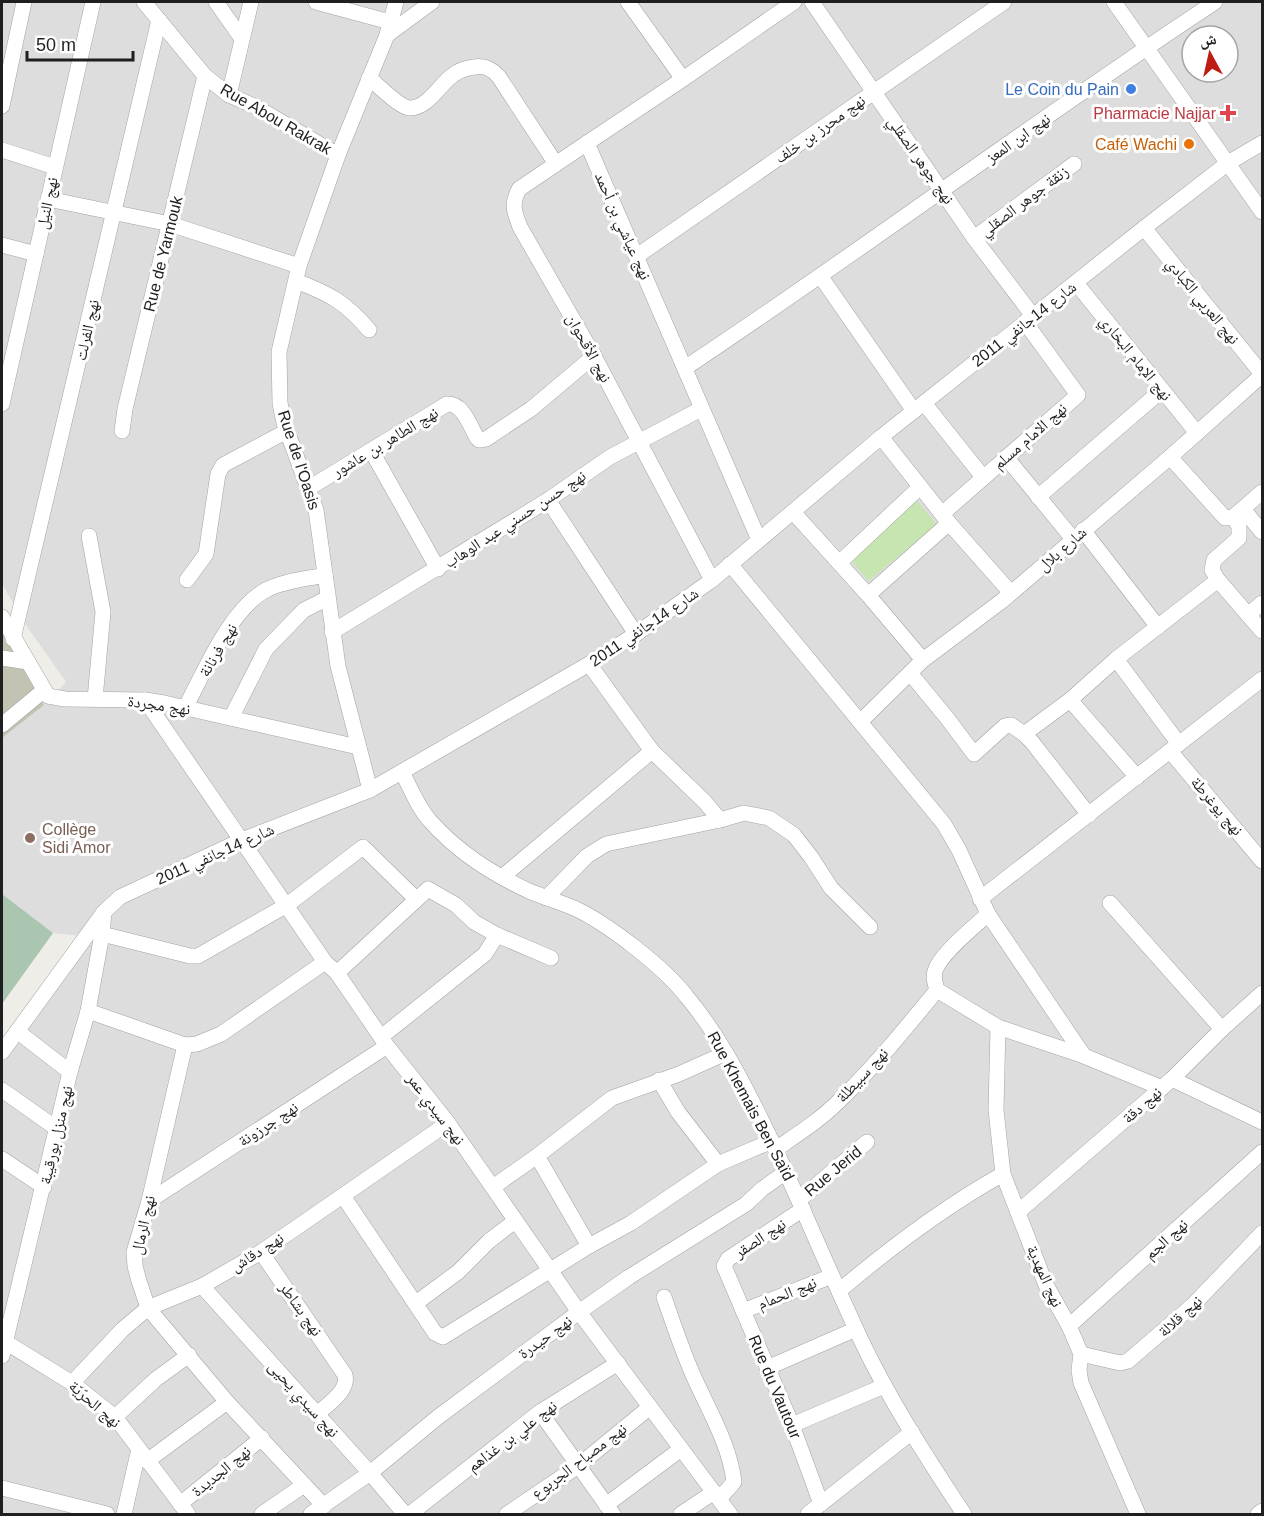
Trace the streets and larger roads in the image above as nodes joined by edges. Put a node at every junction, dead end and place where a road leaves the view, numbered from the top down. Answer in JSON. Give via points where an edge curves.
{"nodes":[{"id":1,"x":24,"y":2,"type":"edge"},
{"id":2,"x":93,"y":2,"type":"edge"},
{"id":3,"x":144,"y":2,"type":"edge"},
{"id":4,"x":216,"y":2,"type":"edge"},
{"id":5,"x":251,"y":2,"type":"edge"},
{"id":6,"x":316,"y":2,"type":"edge"},
{"id":7,"x":396,"y":2,"type":"edge"},
{"id":8,"x":432,"y":2,"type":"edge"},
{"id":9,"x":628,"y":2,"type":"edge"},
{"id":10,"x":794,"y":2,"type":"edge"},
{"id":11,"x":812,"y":2,"type":"edge"},
{"id":12,"x":1004,"y":2,"type":"edge"},
{"id":13,"x":1114,"y":2,"type":"edge"},
{"id":14,"x":1215,"y":2,"type":"edge"},
{"id":15,"x":159,"y":20,"type":"junction"},
{"id":16,"x":388,"y":28,"type":"junction"},
{"id":17,"x":242,"y":39,"type":"junction"},
{"id":18,"x":1147,"y":46,"type":"junction"},
{"id":19,"x":205,"y":76,"type":"junction"},
{"id":20,"x":369,"y":78,"type":"junction"},
{"id":21,"x":683,"y":79,"type":"junction"},
{"id":22,"x":873,"y":92,"type":"junction"},
{"id":23,"x":229,"y":95,"type":"junction"},
{"id":24,"x":2,"y":106,"type":"edge"},
{"id":25,"x":587,"y":143,"type":"junction"},
{"id":26,"x":1263,"y":143,"type":"edge"},
{"id":27,"x":2,"y":150,"type":"edge"},
{"id":28,"x":338,"y":155,"type":"junction"},
{"id":29,"x":1228,"y":163,"type":"junction"},
{"id":30,"x":556,"y":164,"type":"junction"},
{"id":31,"x":1074,"y":164,"type":"dead end"},
{"id":32,"x":55,"y":167,"type":"junction"},
{"id":33,"x":943,"y":192,"type":"junction"},
{"id":34,"x":48,"y":199,"type":"junction"},
{"id":35,"x":1263,"y":212,"type":"edge"},
{"id":36,"x":113,"y":214,"type":"junction"},
{"id":37,"x":170,"y":224,"type":"junction"},
{"id":38,"x":1144,"y":228,"type":"junction"},
{"id":39,"x":974,"y":238,"type":"junction"},
{"id":40,"x":2,"y":245,"type":"edge"},
{"id":41,"x":36,"y":254,"type":"junction"},
{"id":42,"x":637,"y":256,"type":"junction"},
{"id":43,"x":297,"y":273,"type":"junction"},
{"id":44,"x":821,"y":277,"type":"junction"},
{"id":45,"x":1076,"y":284,"type":"junction"},
{"id":46,"x":1029,"y":319,"type":"junction"},
{"id":47,"x":369,"y":330,"type":"dead end"},
{"id":48,"x":594,"y":356,"type":"junction"},
{"id":49,"x":684,"y":368,"type":"junction"},
{"id":50,"x":1263,"y":374,"type":"edge"},
{"id":51,"x":1162,"y":390,"type":"junction"},
{"id":52,"x":2,"y":404,"type":"edge"},
{"id":53,"x":919,"y":407,"type":"junction"},
{"id":54,"x":701,"y":409,"type":"junction"},
{"id":55,"x":122,"y":431,"type":"dead end"},
{"id":56,"x":287,"y":431,"type":"junction"},
{"id":57,"x":1197,"y":433,"type":"junction"},
{"id":58,"x":881,"y":437,"type":"junction"},
{"id":59,"x":640,"y":441,"type":"junction"},
{"id":60,"x":370,"y":450,"type":"junction"},
{"id":61,"x":1006,"y":457,"type":"junction"},
{"id":62,"x":1170,"y":457,"type":"junction"},
{"id":63,"x":983,"y":477,"type":"junction"},
{"id":64,"x":920,"y":487,"type":"junction"},
{"id":65,"x":309,"y":488,"type":"junction"},
{"id":66,"x":1263,"y":492,"type":"edge"},
{"id":67,"x":1038,"y":497,"type":"junction"},
{"id":68,"x":548,"y":500,"type":"junction"},
{"id":69,"x":793,"y":512,"type":"junction"},
{"id":70,"x":1238,"y":513,"type":"junction"},
{"id":71,"x":946,"y":518,"type":"junction"},
{"id":72,"x":1263,"y":532,"type":"edge"},
{"id":73,"x":1078,"y":534,"type":"junction"},
{"id":74,"x":90,"y":536,"type":"dead end"},
{"id":75,"x":759,"y":540,"type":"junction"},
{"id":76,"x":839,"y":563,"type":"junction"},
{"id":77,"x":730,"y":564,"type":"junction"},
{"id":78,"x":438,"y":569,"type":"junction"},
{"id":79,"x":325,"y":575,"type":"junction"},
{"id":80,"x":187,"y":580,"type":"dead end"},
{"id":81,"x":712,"y":580,"type":"junction"},
{"id":82,"x":1218,"y":580,"type":"junction"},
{"id":83,"x":1011,"y":593,"type":"junction"},
{"id":84,"x":868,"y":595,"type":"junction"},
{"id":85,"x":328,"y":598,"type":"junction"},
{"id":86,"x":1263,"y":603,"type":"edge"},
{"id":87,"x":1248,"y":615,"type":"junction"},
{"id":88,"x":2,"y":617,"type":"edge"},
{"id":89,"x":1158,"y":627,"type":"junction"},
{"id":90,"x":1263,"y":631,"type":"edge"},
{"id":91,"x":332,"y":632,"type":"junction"},
{"id":92,"x":636,"y":634,"type":"junction"},
{"id":93,"x":13,"y":639,"type":"junction"},
{"id":94,"x":2,"y":658,"type":"edge"},
{"id":95,"x":1116,"y":659,"type":"junction"},
{"id":96,"x":923,"y":660,"type":"junction"},
{"id":97,"x":28,"y":662,"type":"junction"},
{"id":98,"x":589,"y":664,"type":"junction"},
{"id":99,"x":910,"y":673,"type":"junction"},
{"id":100,"x":1263,"y":679,"type":"edge"},
{"id":101,"x":43,"y":691,"type":"junction"},
{"id":102,"x":95,"y":699,"type":"junction"},
{"id":103,"x":145,"y":700,"type":"junction"},
{"id":104,"x":1070,"y":700,"type":"junction"},
{"id":105,"x":185,"y":708,"type":"junction"},
{"id":106,"x":231,"y":718,"type":"junction"},
{"id":107,"x":861,"y":721,"type":"junction"},
{"id":108,"x":2,"y":725,"type":"edge"},
{"id":109,"x":1024,"y":734,"type":"junction"},
{"id":110,"x":358,"y":747,"type":"junction"},
{"id":111,"x":1175,"y":748,"type":"junction"},
{"id":112,"x":652,"y":750,"type":"junction"},
{"id":113,"x":402,"y":772,"type":"junction"},
{"id":114,"x":1137,"y":777,"type":"junction"},
{"id":115,"x":370,"y":790,"type":"junction"},
{"id":116,"x":1089,"y":815,"type":"junction"},
{"id":117,"x":720,"y":820,"type":"junction"},
{"id":118,"x":242,"y":840,"type":"junction"},
{"id":119,"x":1261,"y":856,"type":"edge"},
{"id":120,"x":502,"y":877,"type":"junction"},
{"id":121,"x":546,"y":898,"type":"junction"},
{"id":122,"x":416,"y":899,"type":"junction"},
{"id":123,"x":980,"y":899,"type":"junction"},
{"id":124,"x":1110,"y":903,"type":"dead end"},
{"id":125,"x":287,"y":905,"type":"junction"},
{"id":126,"x":104,"y":912,"type":"junction"},
{"id":127,"x":988,"y":914,"type":"junction"},
{"id":128,"x":870,"y":927,"type":"dead end"},
{"id":129,"x":102,"y":934,"type":"junction"},
{"id":130,"x":497,"y":936,"type":"junction"},
{"id":131,"x":551,"y":958,"type":"dead end"},
{"id":132,"x":325,"y":962,"type":"junction"},
{"id":133,"x":337,"y":973,"type":"junction"},
{"id":134,"x":937,"y":990,"type":"junction"},
{"id":135,"x":1263,"y":993,"type":"edge"},
{"id":136,"x":88,"y":1011,"type":"junction"},
{"id":137,"x":998,"y":1027,"type":"junction"},
{"id":138,"x":1222,"y":1029,"type":"junction"},
{"id":139,"x":17,"y":1031,"type":"junction"},
{"id":140,"x":384,"y":1041,"type":"junction"},
{"id":141,"x":185,"y":1045,"type":"junction"},
{"id":142,"x":2,"y":1052,"type":"edge"},
{"id":143,"x":726,"y":1053,"type":"junction"},
{"id":144,"x":1084,"y":1056,"type":"junction"},
{"id":145,"x":70,"y":1072,"type":"junction"},
{"id":146,"x":659,"y":1080,"type":"junction"},
{"id":147,"x":1167,"y":1083,"type":"junction"},
{"id":148,"x":2,"y":1090,"type":"edge"},
{"id":149,"x":1263,"y":1122,"type":"edge"},
{"id":150,"x":448,"y":1123,"type":"junction"},
{"id":151,"x":56,"y":1128,"type":"junction"},
{"id":152,"x":867,"y":1142,"type":"dead end"},
{"id":153,"x":774,"y":1145,"type":"junction"},
{"id":154,"x":1263,"y":1152,"type":"edge"},
{"id":155,"x":537,"y":1156,"type":"junction"},
{"id":156,"x":2,"y":1159,"type":"edge"},
{"id":157,"x":718,"y":1164,"type":"junction"},
{"id":158,"x":786,"y":1172,"type":"junction"},
{"id":159,"x":1004,"y":1174,"type":"junction"},
{"id":160,"x":493,"y":1187,"type":"junction"},
{"id":161,"x":44,"y":1188,"type":"junction"},
{"id":162,"x":344,"y":1196,"type":"junction"},
{"id":163,"x":149,"y":1201,"type":"junction"},
{"id":164,"x":801,"y":1204,"type":"junction"},
{"id":165,"x":1018,"y":1212,"type":"junction"},
{"id":166,"x":515,"y":1221,"type":"junction"},
{"id":167,"x":1263,"y":1233,"type":"edge"},
{"id":168,"x":589,"y":1246,"type":"junction"},
{"id":169,"x":261,"y":1252,"type":"junction"},
{"id":170,"x":550,"y":1270,"type":"junction"},
{"id":171,"x":725,"y":1270,"type":"joint"},
{"id":172,"x":832,"y":1276,"type":"junction"},
{"id":173,"x":201,"y":1286,"type":"junction"},
{"id":174,"x":840,"y":1291,"type":"junction"},
{"id":175,"x":664,"y":1297,"type":"dead end"},
{"id":176,"x":416,"y":1303,"type":"junction"},
{"id":177,"x":148,"y":1308,"type":"junction"},
{"id":178,"x":743,"y":1311,"type":"junction"},
{"id":179,"x":579,"y":1312,"type":"junction"},
{"id":180,"x":1069,"y":1326,"type":"junction"},
{"id":181,"x":856,"y":1329,"type":"junction"},
{"id":182,"x":4,"y":1340,"type":"edge"},
{"id":183,"x":1081,"y":1353,"type":"junction"},
{"id":184,"x":189,"y":1355,"type":"junction"},
{"id":185,"x":2,"y":1356,"type":"edge"},
{"id":186,"x":618,"y":1363,"type":"junction"},
{"id":187,"x":767,"y":1368,"type":"junction"},
{"id":188,"x":72,"y":1383,"type":"junction"},
{"id":189,"x":884,"y":1386,"type":"junction"},
{"id":190,"x":227,"y":1402,"type":"junction"},
{"id":191,"x":650,"y":1407,"type":"junction"},
{"id":192,"x":540,"y":1412,"type":"junction"},
{"id":193,"x":317,"y":1414,"type":"junction"},
{"id":194,"x":116,"y":1417,"type":"junction"},
{"id":195,"x":792,"y":1425,"type":"junction"},
{"id":196,"x":912,"y":1432,"type":"junction"},
{"id":197,"x":262,"y":1438,"type":"junction"},
{"id":198,"x":681,"y":1449,"type":"junction"},
{"id":199,"x":143,"y":1455,"type":"junction"},
{"id":200,"x":578,"y":1466,"type":"junction"},
{"id":201,"x":370,"y":1473,"type":"junction"},
{"id":202,"x":304,"y":1485,"type":"junction"},
{"id":203,"x":2,"y":1488,"type":"edge"},
{"id":204,"x":716,"y":1495,"type":"junction"},
{"id":205,"x":821,"y":1504,"type":"junction"},
{"id":206,"x":184,"y":1509,"type":"edge"},
{"id":207,"x":317,"y":1510,"type":"edge"},
{"id":208,"x":1263,"y":1511,"type":"edge"},
{"id":209,"x":611,"y":1512,"type":"edge"},
{"id":210,"x":414,"y":1513,"type":"edge"},
{"id":211,"x":107,"y":1515,"type":"edge"},
{"id":212,"x":124,"y":1515,"type":"edge"},
{"id":213,"x":262,"y":1515,"type":"edge"},
{"id":214,"x":507,"y":1515,"type":"edge"},
{"id":215,"x":681,"y":1515,"type":"edge"},
{"id":216,"x":730,"y":1515,"type":"edge"},
{"id":217,"x":808,"y":1515,"type":"edge"},
{"id":218,"x":964,"y":1515,"type":"edge"},
{"id":219,"x":1138,"y":1515,"type":"edge"},
{"id":220,"x":1258,"y":1515,"type":"edge"}],
"edges":[{"from":1,"to":24,"type":"street"},
{"from":2,"to":32,"type":"street","name":"نهج النيل"},
{"from":3,"to":15,"type":"street","name":"Rue Abou Rakrak"},
{"from":4,"to":17,"type":"street"},
{"from":5,"to":17,"type":"street"},
{"from":6,"to":16,"type":"street"},
{"from":7,"to":16,"type":"street","name":"Rue de l'Oasis"},
{"from":8,"to":16,"type":"street"},
{"from":9,"to":21,"type":"street"},
{"from":10,"to":21,"type":"street"},
{"from":11,"to":22,"type":"street","name":"نهج جوهر الصقلي"},
{"from":12,"to":22,"type":"street","name":"نهج محرز بن خلف"},
{"from":13,"to":18,"type":"street"},
{"from":14,"to":18,"type":"street","name":"نهج ابن المعز"},
{"from":15,"to":19,"type":"street","name":"Rue Abou Rakrak"},
{"from":15,"to":36,"type":"street","name":"نهج الفرلت"},
{"from":16,"to":20,"type":"street","name":"Rue de l'Oasis"},
{"from":17,"to":23,"type":"street"},
{"from":18,"to":29,"type":"street"},
{"from":18,"to":33,"type":"street","name":"نهج ابن المعز"},
{"from":19,"to":23,"type":"street","name":"Rue Abou Rakrak"},
{"from":19,"to":37,"type":"street","name":"Rue de Yarmouk"},
{"from":20,"to":28,"type":"street","name":"Rue de l'Oasis"},
{"from":20,"to":30,"type":"street","via":[[403,106],[411,108],[427,100],[463,69],[477,66],[493,70]]},
{"from":21,"to":25,"type":"street"},
{"from":22,"to":33,"type":"street","name":"نهج جوهر الصقلي"},
{"from":22,"to":42,"type":"street","name":"نهج محرز بن خلف"},
{"from":23,"to":28,"type":"street","name":"Rue Abou Rakrak"},
{"from":25,"to":30,"type":"street","name":"نهج الأقحوان"},
{"from":25,"to":42,"type":"street","name":"نهج عياشي بن أحمد"},
{"from":26,"to":29,"type":"street","name":"شارع 14جانفي 2011"},
{"from":27,"to":32,"type":"street"},
{"from":28,"to":43,"type":"street","name":"Rue de l'Oasis"},
{"from":29,"to":35,"type":"street"},
{"from":29,"to":38,"type":"street","name":"شارع 14جانفي 2011"},
{"from":30,"to":48,"type":"street","name":"نهج الأقحوان","via":[[519,189],[514,210]]},
{"from":31,"to":39,"type":"street","name":"زنقة جوهر الصقلي"},
{"from":32,"to":34,"type":"street","name":"نهج النيل"},
{"from":33,"to":39,"type":"street","name":"نهج جوهر الصقلي"},
{"from":33,"to":44,"type":"street","name":"نهج ابن المعز"},
{"from":34,"to":36,"type":"street"},
{"from":34,"to":41,"type":"street","name":"نهج النيل"},
{"from":36,"to":37,"type":"street"},
{"from":36,"to":93,"type":"street","name":"نهج الفرلت"},
{"from":37,"to":43,"type":"street"},
{"from":37,"to":55,"type":"street","name":"Rue de Yarmouk"},
{"from":38,"to":45,"type":"street","name":"شارع 14جانفي 2011"},
{"from":38,"to":50,"type":"street","name":"نهج العربي الكبادي"},
{"from":39,"to":46,"type":"street","name":"نهج جوهر الصقلي"},
{"from":40,"to":41,"type":"street"},
{"from":41,"to":52,"type":"street","name":"نهج النيل"},
{"from":42,"to":49,"type":"street","name":"نهج عياشي بن أحمد"},
{"from":43,"to":47,"type":"street","via":[[341,301]]},
{"from":43,"to":56,"type":"street","name":"Rue de l'Oasis","via":[[279,352],[280,403]]},
{"from":44,"to":49,"type":"street","name":"نهج ابن المعز"},
{"from":44,"to":53,"type":"street"},
{"from":45,"to":46,"type":"street","name":"شارع 14جانفي 2011"},
{"from":45,"to":51,"type":"street","name":"نهج الإمام البخاري"},
{"from":46,"to":53,"type":"street","name":"شارع 14جانفي 2011"},
{"from":46,"to":61,"type":"street","name":"نهج الامام مسلم","via":[[1078,395]]},
{"from":48,"to":59,"type":"street","name":"نهج الأقحوان"},
{"from":48,"to":60,"type":"street","name":"نهج الطاهر بن عاشور","via":[[531,409],[486,439],[477,438],[460,408],[447,404]]},
{"from":49,"to":54,"type":"street","name":"نهج عياشي بن أحمد"},
{"from":50,"to":57,"type":"street","name":"شارع بلال"},
{"from":51,"to":57,"type":"street","name":"نهج الإمام البخاري"},
{"from":51,"to":67,"type":"street"},
{"from":53,"to":58,"type":"street","name":"شارع 14جانفي 2011"},
{"from":53,"to":63,"type":"street"},
{"from":54,"to":59,"type":"street","name":"نهج حسن حسني عبد الوهاب"},
{"from":54,"to":75,"type":"street","name":"نهج عياشي بن أحمد"},
{"from":56,"to":65,"type":"street","name":"Rue de l'Oasis"},
{"from":56,"to":80,"type":"street","via":[[222,465],[206,554]]},
{"from":57,"to":62,"type":"street","name":"شارع بلال"},
{"from":58,"to":64,"type":"street"},
{"from":58,"to":69,"type":"street","name":"شارع 14جانفي 2011"},
{"from":59,"to":68,"type":"street","name":"نهج حسن حسني عبد الوهاب"},
{"from":59,"to":81,"type":"street","name":"نهج الأقحوان"},
{"from":60,"to":65,"type":"street","name":"نهج الطاهر بن عاشور"},
{"from":60,"to":78,"type":"street"},
{"from":61,"to":63,"type":"street","name":"نهج الامام مسلم"},
{"from":61,"to":67,"type":"street"},
{"from":62,"to":70,"type":"street","via":[[1225,518]]},
{"from":62,"to":73,"type":"street","name":"شارع بلال"},
{"from":63,"to":71,"type":"street","name":"نهج الامام مسلم"},
{"from":64,"to":71,"type":"street"},
{"from":64,"to":76,"type":"street"},
{"from":65,"to":79,"type":"street","name":"Rue de l'Oasis"},
{"from":66,"to":70,"type":"street"},
{"from":67,"to":73,"type":"street"},
{"from":68,"to":78,"type":"street","name":"نهج حسن حسني عبد الوهاب"},
{"from":68,"to":92,"type":"street"},
{"from":69,"to":75,"type":"street","name":"شارع 14جانفي 2011"},
{"from":69,"to":76,"type":"street"},
{"from":70,"to":72,"type":"street"},
{"from":70,"to":82,"type":"street","via":[[1239,538],[1214,561],[1212,570]]},
{"from":71,"to":83,"type":"street"},
{"from":71,"to":84,"type":"street","name":"نهج الامام مسلم"},
{"from":73,"to":83,"type":"street","name":"شارع بلال"},
{"from":73,"to":89,"type":"street"},
{"from":74,"to":102,"type":"street","via":[[103,612]]},
{"from":75,"to":77,"type":"street","name":"شارع 14جانفي 2011"},
{"from":76,"to":84,"type":"street"},
{"from":77,"to":81,"type":"street","name":"شارع 14جانفي 2011"},
{"from":77,"to":107,"type":"street"},
{"from":78,"to":91,"type":"street","name":"نهج حسن حسني عبد الوهاب"},
{"from":79,"to":85,"type":"street","name":"Rue de l'Oasis"},
{"from":79,"to":105,"type":"street","name":"نهج فرنانة","via":[[266,590],[244,609],[228,629]]},
{"from":81,"to":92,"type":"street","name":"شارع 14جانفي 2011"},
{"from":82,"to":87,"type":"street"},
{"from":82,"to":89,"type":"street"},
{"from":83,"to":96,"type":"street","name":"شارع بلال"},
{"from":84,"to":96,"type":"street"},
{"from":85,"to":91,"type":"street","name":"Rue de l'Oasis"},
{"from":85,"to":106,"type":"street","via":[[304,610],[266,649]]},
{"from":86,"to":87,"type":"street"},
{"from":87,"to":90,"type":"street"},
{"from":88,"to":93,"type":"street"},
{"from":89,"to":95,"type":"street"},
{"from":91,"to":110,"type":"street","name":"Rue de l'Oasis"},
{"from":92,"to":98,"type":"street","name":"شارع 14جانفي 2011"},
{"from":93,"to":97,"type":"street"},
{"from":94,"to":97,"type":"street"},
{"from":95,"to":104,"type":"street"},
{"from":95,"to":111,"type":"street","name":"نهج يوغرطة"},
{"from":96,"to":99,"type":"street","name":"شارع بلال"},
{"from":97,"to":101,"type":"street"},
{"from":98,"to":112,"type":"street"},
{"from":98,"to":113,"type":"street","name":"شارع 14جانفي 2011"},
{"from":99,"to":107,"type":"street","name":"شارع بلال"},
{"from":99,"to":109,"type":"street","via":[[974,754],[1005,726],[1011,725]]},
{"from":100,"to":111,"type":"street"},
{"from":101,"to":102,"type":"street","name":"نهج مجردة","via":[[55,699]]},
{"from":101,"to":108,"type":"street"},
{"from":102,"to":103,"type":"street","name":"نهج مجردة"},
{"from":103,"to":105,"type":"street","name":"نهج مجردة"},
{"from":103,"to":118,"type":"street","name":"نهج سيدي عمر"},
{"from":104,"to":109,"type":"street"},
{"from":104,"to":114,"type":"street"},
{"from":105,"to":106,"type":"street","name":"نهج مجردة"},
{"from":106,"to":110,"type":"street","name":"نهج مجردة"},
{"from":107,"to":123,"type":"street","via":[[944,824]]},
{"from":109,"to":116,"type":"street"},
{"from":110,"to":115,"type":"street","name":"Rue de l'Oasis"},
{"from":111,"to":114,"type":"street"},
{"from":111,"to":119,"type":"street","name":"نهج يوغرطة"},
{"from":112,"to":117,"type":"street"},
{"from":112,"to":120,"type":"street"},
{"from":113,"to":115,"type":"street","name":"شارع 14جانفي 2011"},
{"from":113,"to":120,"type":"street","name":"Rue Khemais Ben Saïd","via":[[430,821],[453,845]]},
{"from":114,"to":116,"type":"street"},
{"from":115,"to":118,"type":"street","name":"شارع 14جانفي 2011"},
{"from":116,"to":123,"type":"street"},
{"from":117,"to":121,"type":"street","via":[[606,843],[587,856]]},
{"from":117,"to":128,"type":"street","via":[[744,813],[769,818],[794,835],[831,888]]},
{"from":118,"to":125,"type":"street","name":"نهج سيدي عمر"},
{"from":118,"to":126,"type":"street","name":"شارع 14جانفي 2011","via":[[120,897]]},
{"from":120,"to":121,"type":"street","name":"Rue Khemais Ben Saïd"},
{"from":121,"to":143,"type":"street","name":"Rue Khemais Ben Saïd","via":[[576,909],[611,930],[661,971],[686,995]]},
{"from":122,"to":125,"type":"street","via":[[363,847]]},
{"from":122,"to":130,"type":"street","via":[[428,889]]},
{"from":122,"to":133,"type":"street"},
{"from":123,"to":127,"type":"street"},
{"from":124,"to":138,"type":"street"},
{"from":125,"to":129,"type":"street","via":[[198,956]]},
{"from":125,"to":132,"type":"street","name":"نهج سيدي عمر"},
{"from":126,"to":129,"type":"street","name":"نهج منزل بورقيبة"},
{"from":126,"to":139,"type":"street","name":"شارع 14جانفي 2011"},
{"from":127,"to":134,"type":"street","via":[[935,969]]},
{"from":127,"to":144,"type":"street"},
{"from":129,"to":136,"type":"street","name":"نهج منزل بورقيبة"},
{"from":130,"to":131,"type":"street"},
{"from":130,"to":140,"type":"street","name":"نهج جرزونة","via":[[485,954]]},
{"from":132,"to":133,"type":"street","name":"نهج سيدي عمر"},
{"from":132,"to":141,"type":"street","via":[[221,1034]]},
{"from":133,"to":140,"type":"street","name":"نهج سيدي عمر"},
{"from":134,"to":137,"type":"street"},
{"from":134,"to":153,"type":"street","name":"نهج سبيطلة","via":[[838,1102],[808,1127]]},
{"from":135,"to":138,"type":"street","name":"نهج دقة"},
{"from":136,"to":141,"type":"street"},
{"from":136,"to":145,"type":"street","name":"نهج منزل بورقيبة"},
{"from":137,"to":144,"type":"street"},
{"from":137,"to":159,"type":"street","name":"نهج المهدية","via":[[996,1110]]},
{"from":138,"to":147,"type":"street","name":"نهج دقة"},
{"from":139,"to":142,"type":"street","name":"شارع 14جانفي 2011"},
{"from":139,"to":145,"type":"street"},
{"from":140,"to":150,"type":"street","name":"نهج سيدي عمر"},
{"from":140,"to":163,"type":"street","name":"نهج جرزونة"},
{"from":141,"to":163,"type":"street","name":"نهج الرمال"},
{"from":143,"to":146,"type":"street"},
{"from":143,"to":153,"type":"street","name":"Rue Khemais Ben Saïd"},
{"from":144,"to":147,"type":"street"},
{"from":145,"to":151,"type":"street","name":"نهج منزل بورقيبة"},
{"from":146,"to":155,"type":"street","via":[[612,1098]]},
{"from":146,"to":157,"type":"street"},
{"from":147,"to":149,"type":"street"},
{"from":147,"to":165,"type":"street","name":"نهج دقة"},
{"from":148,"to":151,"type":"street"},
{"from":150,"to":160,"type":"street","name":"نهج سيدي عمر"},
{"from":150,"to":162,"type":"street","name":"نهج دقاش"},
{"from":151,"to":161,"type":"street","name":"نهج منزل بورقيبة"},
{"from":152,"to":164,"type":"street","name":"Rue Jerid"},
{"from":153,"to":157,"type":"street","name":"نهج سبيطلة"},
{"from":153,"to":158,"type":"street","name":"Rue Khemais Ben Saïd"},
{"from":154,"to":180,"type":"street","name":"نهج الجم"},
{"from":155,"to":160,"type":"street"},
{"from":155,"to":168,"type":"street"},
{"from":156,"to":161,"type":"street"},
{"from":157,"to":168,"type":"street","name":"نهج سبيطلة","via":[[631,1223]]},
{"from":158,"to":164,"type":"street","name":"Rue Khemais Ben Saïd"},
{"from":158,"to":179,"type":"street","name":"نهج حيدرة","via":[[746,1204]]},
{"from":159,"to":165,"type":"street","name":"نهج المهدية"},
{"from":159,"to":174,"type":"street","via":[[972,1191],[891,1247]]},
{"from":160,"to":166,"type":"street","name":"نهج سيدي عمر"},
{"from":161,"to":182,"type":"street","name":"نهج منزل بورقيبة"},
{"from":162,"to":169,"type":"street","name":"نهج دقاش"},
{"from":162,"to":176,"type":"street"},
{"from":163,"to":177,"type":"street","name":"نهج الرمال","via":[[134,1252]]},
{"from":164,"to":171,"type":"street","name":"نهج الصقر","via":[[728,1259]]},
{"from":164,"to":172,"type":"street","name":"Rue Khemais Ben Saïd"},
{"from":165,"to":180,"type":"street","name":"نهج المهدية","via":[[1046,1285]]},
{"from":166,"to":170,"type":"street","name":"نهج سيدي عمر"},
{"from":166,"to":176,"type":"street"},
{"from":167,"to":183,"type":"street","name":"نهج قلالة","via":[[1193,1305],[1128,1361],[1120,1363]]},
{"from":168,"to":170,"type":"street","name":"نهج سبيطلة"},
{"from":169,"to":173,"type":"street","name":"نهج دقاش"},
{"from":169,"to":193,"type":"street","name":"نهج بشاطر","via":[[347,1382]]},
{"from":170,"to":176,"type":"street","name":"نهج سبيطلة","via":[[443,1336],[435,1333]]},
{"from":170,"to":179,"type":"street","name":"نهج سيدي عمر"},
{"from":171,"to":178,"type":"street","name":"Rue du Vautour"},
{"from":172,"to":174,"type":"street","name":"Rue Khemais Ben Saïd"},
{"from":172,"to":178,"type":"street","name":"نهج الحمام"},
{"from":173,"to":177,"type":"street","name":"نهج دقاش"},
{"from":173,"to":193,"type":"street","name":"نهج سيدي يحيى"},
{"from":174,"to":181,"type":"street","name":"Rue Khemais Ben Saïd"},
{"from":175,"to":204,"type":"street","via":[[732,1469],[734,1482]]},
{"from":177,"to":184,"type":"street","name":"نهج الرمال"},
{"from":177,"to":188,"type":"street","name":"نهج دقاش"},
{"from":178,"to":187,"type":"street","name":"Rue du Vautour"},
{"from":179,"to":186,"type":"street","name":"نهج سيدي عمر"},
{"from":179,"to":201,"type":"street","name":"نهج حيدرة"},
{"from":180,"to":183,"type":"street","name":"نهج المهدية"},
{"from":181,"to":187,"type":"street"},
{"from":181,"to":189,"type":"street","name":"Rue Khemais Ben Saïd"},
{"from":182,"to":185,"type":"street","name":"نهج منزل بورقيبة"},
{"from":182,"to":188,"type":"street","name":"نهج الحرّيّة"},
{"from":183,"to":219,"type":"street","name":"نهج المهدية","via":[[1081,1383]]},
{"from":184,"to":190,"type":"street","name":"نهج الرمال"},
{"from":184,"to":194,"type":"street","via":[[156,1379]]},
{"from":186,"to":191,"type":"street","name":"نهج سيدي عمر"},
{"from":186,"to":192,"type":"street","name":"نهج علي بن غذاهم"},
{"from":187,"to":195,"type":"street","name":"Rue du Vautour"},
{"from":188,"to":194,"type":"street","name":"نهج الحرّيّة"},
{"from":189,"to":195,"type":"street"},
{"from":189,"to":196,"type":"street","name":"Rue Khemais Ben Saïd"},
{"from":190,"to":197,"type":"street","name":"نهج الرمال"},
{"from":190,"to":199,"type":"street"},
{"from":191,"to":198,"type":"street","name":"نهج سيدي عمر"},
{"from":191,"to":200,"type":"street","name":"نهج مصباح الجربوع"},
{"from":192,"to":200,"type":"street"},
{"from":192,"to":210,"type":"street","name":"نهج علي بن غذاهم"},
{"from":193,"to":201,"type":"street","name":"نهج سيدي يحيى"},
{"from":194,"to":199,"type":"street","name":"نهج الحرّيّة"},
{"from":195,"to":205,"type":"street","name":"Rue du Vautour"},
{"from":196,"to":205,"type":"street"},
{"from":196,"to":218,"type":"street","name":"Rue Khemais Ben Saïd"},
{"from":197,"to":202,"type":"street","name":"نهج الرمال"},
{"from":197,"to":206,"type":"street","name":"نهج الجديدة"},
{"from":198,"to":204,"type":"street","name":"نهج سيدي عمر"},
{"from":198,"to":209,"type":"street"},
{"from":199,"to":206,"type":"street","name":"نهج الحرّيّة"},
{"from":199,"to":212,"type":"street"},
{"from":200,"to":209,"type":"street"},
{"from":200,"to":214,"type":"street","name":"نهج مصباح الجربوع"},
{"from":201,"to":207,"type":"street","name":"نهج حيدرة"},
{"from":201,"to":210,"type":"street","name":"نهج سيدي يحيى"},
{"from":202,"to":207,"type":"street","name":"نهج الرمال"},
{"from":202,"to":213,"type":"street"},
{"from":203,"to":211,"type":"street"},
{"from":204,"to":215,"type":"street"},
{"from":204,"to":216,"type":"street","name":"نهج سيدي عمر"},
{"from":205,"to":217,"type":"street"},
{"from":208,"to":220,"type":"street"}]}
